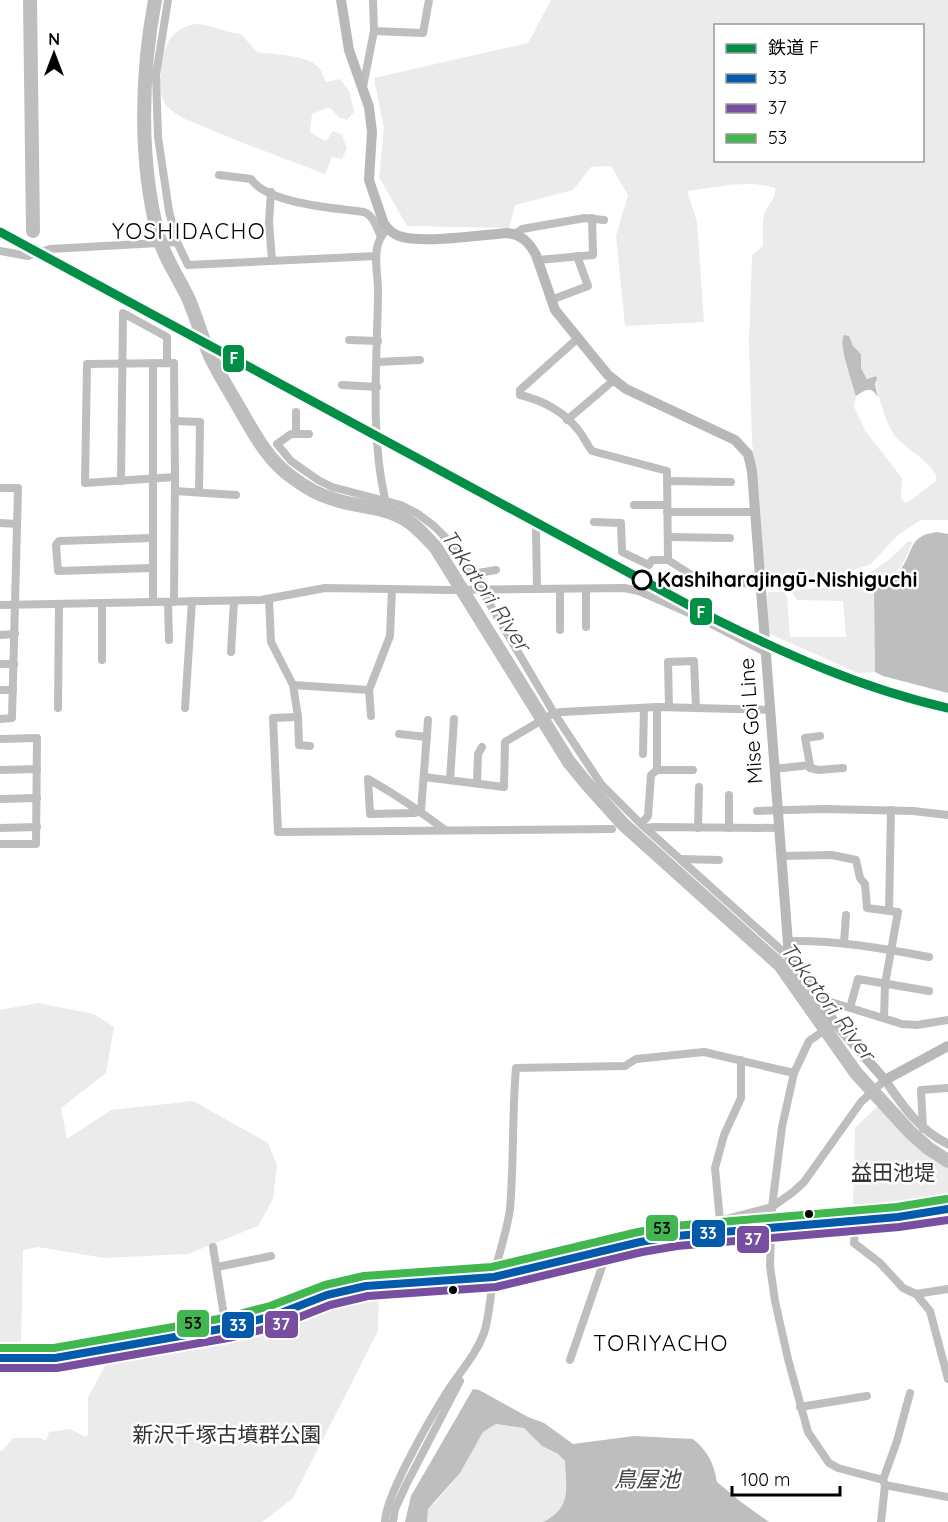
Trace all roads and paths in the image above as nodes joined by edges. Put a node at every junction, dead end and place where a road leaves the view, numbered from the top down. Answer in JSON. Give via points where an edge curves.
{"nodes":[{"id":1,"x":168,"y":0,"type":"edge"},
{"id":2,"x":340,"y":0,"type":"edge"},
{"id":3,"x":373,"y":0,"type":"edge"},
{"id":4,"x":429,"y":0,"type":"edge"},
{"id":5,"x":374,"y":31,"type":"junction"},
{"id":6,"x":363,"y":88,"type":"junction"},
{"id":7,"x":219,"y":175,"type":"dead end"},
{"id":8,"x":271,"y":192,"type":"junction"},
{"id":9,"x":592,"y":218,"type":"junction"},
{"id":10,"x":604,"y":220,"type":"dead end"},
{"id":11,"x":384,"y":233,"type":"junction"},
{"id":12,"x":515,"y":234,"type":"junction"},
{"id":13,"x":175,"y":242,"type":"junction"},
{"id":14,"x":0,"y":251,"type":"edge"},
{"id":15,"x":376,"y":256,"type":"junction"},
{"id":16,"x":577,"y":256,"type":"junction"},
{"id":17,"x":272,"y":260,"type":"junction"},
{"id":18,"x":538,"y":260,"type":"junction"},
{"id":19,"x":551,"y":300,"type":"junction"},
{"id":20,"x":578,"y":339,"type":"junction"},
{"id":21,"x":350,"y":340,"type":"dead end"},
{"id":22,"x":378,"y":341,"type":"junction"},
{"id":23,"x":420,"y":360,"type":"dead end"},
{"id":24,"x":377,"y":362,"type":"junction"},
{"id":25,"x":153,"y":363,"type":"junction"},
{"id":26,"x":167,"y":363,"type":"junction"},
{"id":27,"x":122,"y":364,"type":"junction"},
{"id":28,"x":614,"y":380,"type":"junction"},
{"id":29,"x":342,"y":385,"type":"dead end"},
{"id":30,"x":377,"y":387,"type":"junction"},
{"id":31,"x":296,"y":412,"type":"dead end"},
{"id":32,"x":174,"y":420,"type":"junction"},
{"id":33,"x":567,"y":420,"type":"junction"},
{"id":34,"x":296,"y":434,"type":"junction"},
{"id":35,"x":309,"y":434,"type":"dead end"},
{"id":36,"x":175,"y":477,"type":"junction"},
{"id":37,"x":152,"y":479,"type":"junction"},
{"id":38,"x":120,"y":481,"type":"junction"},
{"id":39,"x":667,"y":481,"type":"junction"},
{"id":40,"x":731,"y":482,"type":"dead end"},
{"id":41,"x":0,"y":488,"type":"edge"},
{"id":42,"x":175,"y":491,"type":"junction"},
{"id":43,"x":199,"y":492,"type":"junction"},
{"id":44,"x":236,"y":495,"type":"dead end"},
{"id":45,"x":385,"y":499,"type":"junction"},
{"id":46,"x":634,"y":505,"type":"dead end"},
{"id":47,"x":667,"y":508,"type":"junction"},
{"id":48,"x":756,"y":512,"type":"junction"},
{"id":49,"x":594,"y":522,"type":"dead end"},
{"id":50,"x":0,"y":523,"type":"edge"},
{"id":51,"x":18,"y":524,"type":"junction"},
{"id":52,"x":536,"y":528,"type":"dead end"},
{"id":53,"x":668,"y":537,"type":"junction"},
{"id":54,"x":152,"y":538,"type":"junction"},
{"id":55,"x":730,"y":538,"type":"dead end"},
{"id":56,"x":668,"y":560,"type":"junction"},
{"id":57,"x":152,"y":568,"type":"junction"},
{"id":58,"x":496,"y":570,"type":"dead end"},
{"id":59,"x":472,"y":574,"type":"junction"},
{"id":60,"x":762,"y":584,"type":"junction"},
{"id":61,"x":392,"y":589,"type":"junction"},
{"id":62,"x":477,"y":589,"type":"junction"},
{"id":63,"x":537,"y":589,"type":"junction"},
{"id":64,"x":560,"y":589,"type":"junction"},
{"id":65,"x":586,"y":589,"type":"junction"},
{"id":66,"x":269,"y":599,"type":"junction"},
{"id":67,"x":234,"y":601,"type":"junction"},
{"id":68,"x":153,"y":602,"type":"junction"},
{"id":69,"x":171,"y":602,"type":"junction"},
{"id":70,"x":192,"y":602,"type":"junction"},
{"id":71,"x":102,"y":603,"type":"junction"},
{"id":72,"x":0,"y":605,"type":"edge"},
{"id":73,"x":16,"y":605,"type":"junction"},
{"id":74,"x":59,"y":605,"type":"junction"},
{"id":75,"x":586,"y":627,"type":"dead end"},
{"id":76,"x":560,"y":630,"type":"dead end"},
{"id":77,"x":15,"y":634,"type":"junction"},
{"id":78,"x":0,"y":635,"type":"edge"},
{"id":79,"x":169,"y":640,"type":"dead end"},
{"id":80,"x":231,"y":652,"type":"dead end"},
{"id":81,"x":765,"y":652,"type":"junction"},
{"id":82,"x":102,"y":660,"type":"dead end"},
{"id":83,"x":0,"y":664,"type":"edge"},
{"id":84,"x":14,"y":664,"type":"junction"},
{"id":85,"x":293,"y":685,"type":"junction"},
{"id":86,"x":0,"y":690,"type":"edge"},
{"id":87,"x":13,"y":690,"type":"junction"},
{"id":88,"x":369,"y":690,"type":"junction"},
{"id":89,"x":657,"y":707,"type":"junction"},
{"id":90,"x":669,"y":707,"type":"junction"},
{"id":91,"x":58,"y":708,"type":"dead end"},
{"id":92,"x":185,"y":708,"type":"dead end"},
{"id":93,"x":644,"y":708,"type":"junction"},
{"id":94,"x":696,"y":708,"type":"junction"},
{"id":95,"x":769,"y":710,"type":"junction"},
{"id":96,"x":553,"y":714,"type":"junction"},
{"id":97,"x":371,"y":716,"type":"dead end"},
{"id":98,"x":298,"y":717,"type":"junction"},
{"id":99,"x":0,"y":719,"type":"edge"},
{"id":100,"x":454,"y":719,"type":"dead end"},
{"id":101,"x":428,"y":720,"type":"dead end"},
{"id":102,"x":399,"y":734,"type":"dead end"},
{"id":103,"x":427,"y":736,"type":"junction"},
{"id":104,"x":820,"y":736,"type":"dead end"},
{"id":105,"x":0,"y":739,"type":"edge"},
{"id":106,"x":310,"y":747,"type":"dead end"},
{"id":107,"x":482,"y":747,"type":"dead end"},
{"id":108,"x":643,"y":754,"type":"dead end"},
{"id":109,"x":810,"y":765,"type":"junction"},
{"id":110,"x":843,"y":768,"type":"dead end"},
{"id":111,"x":37,"y":769,"type":"junction"},
{"id":112,"x":774,"y":769,"type":"junction"},
{"id":113,"x":0,"y":770,"type":"edge"},
{"id":114,"x":657,"y":770,"type":"junction"},
{"id":115,"x":693,"y":770,"type":"dead end"},
{"id":116,"x":424,"y":777,"type":"junction"},
{"id":117,"x":450,"y":780,"type":"junction"},
{"id":118,"x":477,"y":782,"type":"junction"},
{"id":119,"x":699,"y":787,"type":"dead end"},
{"id":120,"x":729,"y":795,"type":"dead end"},
{"id":121,"x":37,"y":798,"type":"junction"},
{"id":122,"x":0,"y":799,"type":"edge"},
{"id":123,"x":777,"y":810,"type":"junction"},
{"id":124,"x":891,"y":810,"type":"junction"},
{"id":125,"x":421,"y":811,"type":"junction"},
{"id":126,"x":757,"y":811,"type":"dead end"},
{"id":127,"x":948,"y":815,"type":"edge"},
{"id":128,"x":643,"y":826,"type":"junction"},
{"id":129,"x":37,"y":827,"type":"junction"},
{"id":130,"x":0,"y":828,"type":"edge"},
{"id":131,"x":698,"y":828,"type":"junction"},
{"id":132,"x":729,"y":828,"type":"junction"},
{"id":133,"x":779,"y":828,"type":"junction"},
{"id":134,"x":612,"y":829,"type":"dead end"},
{"id":135,"x":445,"y":830,"type":"junction"},
{"id":136,"x":0,"y":844,"type":"edge"},
{"id":137,"x":782,"y":856,"type":"junction"},
{"id":138,"x":681,"y":859,"type":"junction"},
{"id":139,"x":719,"y":860,"type":"dead end"},
{"id":140,"x":889,"y":911,"type":"junction"},
{"id":141,"x":846,"y":915,"type":"dead end"},
{"id":142,"x":788,"y":941,"type":"junction"},
{"id":143,"x":843,"y":943,"type":"junction"},
{"id":144,"x":891,"y":950,"type":"junction"},
{"id":145,"x":789,"y":957,"type":"junction"},
{"id":146,"x":929,"y":957,"type":"dead end"},
{"id":147,"x":885,"y":984,"type":"junction"},
{"id":148,"x":929,"y":991,"type":"dead end"},
{"id":149,"x":817,"y":998,"type":"junction"},
{"id":150,"x":850,"y":1008,"type":"junction"},
{"id":151,"x":884,"y":1018,"type":"junction"},
{"id":152,"x":948,"y":1020,"type":"edge"},
{"id":153,"x":834,"y":1024,"type":"junction"},
{"id":154,"x":948,"y":1046,"type":"edge"},
{"id":155,"x":741,"y":1059,"type":"junction"},
{"id":156,"x":794,"y":1073,"type":"junction"},
{"id":157,"x":882,"y":1082,"type":"junction"},
{"id":158,"x":948,"y":1088,"type":"edge"},
{"id":159,"x":923,"y":1129,"type":"junction"},
{"id":160,"x":948,"y":1144,"type":"edge"},
{"id":161,"x":772,"y":1207,"type":"junction"},
{"id":162,"x":948,"y":1209,"type":"edge"},
{"id":163,"x":720,"y":1221,"type":"junction"},
{"id":164,"x":856,"y":1221,"type":"junction"},
{"id":165,"x":770,"y":1229,"type":"junction"},
{"id":166,"x":676,"y":1236,"type":"junction"},
{"id":167,"x":213,"y":1247,"type":"dead end"},
{"id":168,"x":604,"y":1251,"type":"junction"},
{"id":169,"x":271,"y":1256,"type":"dead end"},
{"id":170,"x":217,"y":1267,"type":"junction"},
{"id":171,"x":494,"y":1277,"type":"junction"},
{"id":172,"x":948,"y":1289,"type":"edge"},
{"id":173,"x":916,"y":1294,"type":"junction"},
{"id":174,"x":226,"y":1328,"type":"junction"},
{"id":175,"x":0,"y":1358,"type":"edge"},
{"id":176,"x":570,"y":1360,"type":"dead end"},
{"id":177,"x":465,"y":1368,"type":"junction"},
{"id":178,"x":948,"y":1379,"type":"edge"},
{"id":179,"x":910,"y":1393,"type":"dead end"},
{"id":180,"x":867,"y":1396,"type":"dead end"},
{"id":181,"x":800,"y":1407,"type":"junction"},
{"id":182,"x":884,"y":1482,"type":"junction"},
{"id":183,"x":948,"y":1497,"type":"edge"},
{"id":184,"x":385,"y":1522,"type":"edge"},
{"id":185,"x":393,"y":1522,"type":"edge"},
{"id":186,"x":881,"y":1522,"type":"edge"}],
"edges":[{"from":1,"to":13,"type":"street","via":[[155,87],[161,166]]},
{"from":2,"to":6,"type":"main road","via":[[349,50]]},
{"from":3,"to":5,"type":"street"},
{"from":4,"to":5,"type":"street","via":[[423,33]]},
{"from":5,"to":6,"type":"street"},
{"from":6,"to":11,"type":"main road","via":[[372,132],[369,180]]},
{"from":7,"to":8,"type":"street","via":[[251,179],[256,186]]},
{"from":8,"to":11,"type":"street","via":[[283,199],[364,212]]},
{"from":8,"to":17,"type":"street","via":[[268,222]]},
{"from":9,"to":10,"type":"street"},
{"from":9,"to":12,"type":"street","via":[[522,229]]},
{"from":9,"to":16,"type":"street","via":[[592,255]]},
{"from":11,"to":12,"type":"main road","via":[[415,239]]},
{"from":11,"to":15,"type":"street"},
{"from":12,"to":18,"type":"main road","name":"Mise Goi Line","via":[[532,246]]},
{"from":13,"to":14,"type":"street","via":[[50,249],[28,256]]},
{"from":13,"to":17,"type":"street","via":[[188,265]]},
{"from":15,"to":17,"type":"street"},
{"from":15,"to":22,"type":"street"},
{"from":16,"to":18,"type":"street"},
{"from":16,"to":19,"type":"street","via":[[588,286]]},
{"from":18,"to":19,"type":"main road","name":"Mise Goi Line"},
{"from":19,"to":20,"type":"main road","name":"Mise Goi Line"},
{"from":20,"to":28,"type":"main road","name":"Mise Goi Line"},
{"from":20,"to":33,"type":"street","via":[[520,390],[520,394],[543,402]]},
{"from":21,"to":22,"type":"street"},
{"from":22,"to":24,"type":"street"},
{"from":23,"to":24,"type":"street"},
{"from":24,"to":30,"type":"street"},
{"from":25,"to":26,"type":"street"},
{"from":25,"to":27,"type":"street"},
{"from":25,"to":37,"type":"street"},
{"from":26,"to":27,"type":"street","via":[[167,337],[123,313]]},
{"from":26,"to":32,"type":"street","via":[[174,363]]},
{"from":27,"to":38,"type":"street"},
{"from":27,"to":38,"type":"street","via":[[87,364],[85,483]]},
{"from":28,"to":33,"type":"street"},
{"from":28,"to":48,"type":"main road","name":"Mise Goi Line","via":[[735,440],[751,462]]},
{"from":29,"to":30,"type":"street"},
{"from":30,"to":45,"type":"street","via":[[379,465]]},
{"from":31,"to":34,"type":"street"},
{"from":32,"to":36,"type":"street"},
{"from":32,"to":43,"type":"street","via":[[200,422]]},
{"from":33,"to":39,"type":"street","via":[[592,451],[667,471]]},
{"from":34,"to":35,"type":"street"},
{"from":34,"to":45,"type":"street","via":[[277,444],[303,470],[332,487]]},
{"from":36,"to":37,"type":"street"},
{"from":36,"to":42,"type":"street"},
{"from":37,"to":38,"type":"street"},
{"from":37,"to":54,"type":"street"},
{"from":39,"to":40,"type":"street"},
{"from":39,"to":47,"type":"street"},
{"from":41,"to":51,"type":"street","via":[[18,488]]},
{"from":42,"to":43,"type":"street"},
{"from":42,"to":69,"type":"street"},
{"from":43,"to":44,"type":"street"},
{"from":45,"to":59,"type":"street","via":[[434,526]]},
{"from":46,"to":47,"type":"street"},
{"from":47,"to":48,"type":"street"},
{"from":47,"to":53,"type":"street"},
{"from":48,"to":60,"type":"main road","name":"Mise Goi Line"},
{"from":49,"to":56,"type":"street","via":[[621,523],[622,552],[649,565],[652,560]]},
{"from":50,"to":51,"type":"street"},
{"from":51,"to":73,"type":"street"},
{"from":52,"to":63,"type":"street"},
{"from":53,"to":55,"type":"street"},
{"from":53,"to":56,"type":"street"},
{"from":54,"to":57,"type":"street"},
{"from":54,"to":57,"type":"street","via":[[59,540],[56,545],[58,571]]},
{"from":56,"to":60,"type":"street","via":[[701,581]]},
{"from":57,"to":68,"type":"street"},
{"from":58,"to":59,"type":"street"},
{"from":59,"to":62,"type":"street"},
{"from":60,"to":81,"type":"main road","name":"Mise Goi Line"},
{"from":61,"to":62,"type":"street"},
{"from":61,"to":66,"type":"street","via":[[317,588]]},
{"from":61,"to":88,"type":"street","via":[[390,636]]},
{"from":62,"to":63,"type":"street"},
{"from":62,"to":96,"type":"street"},
{"from":63,"to":64,"type":"street"},
{"from":64,"to":65,"type":"street"},
{"from":64,"to":76,"type":"street"},
{"from":65,"to":75,"type":"street"},
{"from":65,"to":81,"type":"street","via":[[639,591],[710,622]]},
{"from":66,"to":67,"type":"street"},
{"from":66,"to":85,"type":"street","via":[[271,642]]},
{"from":67,"to":70,"type":"street"},
{"from":67,"to":80,"type":"street"},
{"from":68,"to":69,"type":"street"},
{"from":68,"to":71,"type":"street"},
{"from":69,"to":70,"type":"street"},
{"from":69,"to":79,"type":"street"},
{"from":70,"to":92,"type":"street"},
{"from":71,"to":74,"type":"street"},
{"from":71,"to":82,"type":"street"},
{"from":72,"to":73,"type":"street"},
{"from":73,"to":74,"type":"street"},
{"from":73,"to":77,"type":"street"},
{"from":74,"to":91,"type":"street"},
{"from":77,"to":78,"type":"street"},
{"from":77,"to":84,"type":"street"},
{"from":81,"to":95,"type":"main road","name":"Mise Goi Line"},
{"from":83,"to":84,"type":"street"},
{"from":84,"to":87,"type":"street"},
{"from":85,"to":88,"type":"street"},
{"from":85,"to":98,"type":"street"},
{"from":86,"to":87,"type":"street"},
{"from":87,"to":99,"type":"street","via":[[12,718]]},
{"from":88,"to":97,"type":"street"},
{"from":89,"to":90,"type":"street"},
{"from":89,"to":93,"type":"street"},
{"from":89,"to":114,"type":"street"},
{"from":90,"to":94,"type":"street"},
{"from":90,"to":94,"type":"street","via":[[668,662],[694,661]]},
{"from":93,"to":96,"type":"street"},
{"from":93,"to":108,"type":"street"},
{"from":94,"to":95,"type":"street"},
{"from":95,"to":112,"type":"main road","name":"Mise Goi Line"},
{"from":96,"to":118,"type":"street","via":[[506,742],[504,787]]},
{"from":96,"to":128,"type":"street","via":[[593,773]]},
{"from":98,"to":106,"type":"street","via":[[299,745]]},
{"from":98,"to":135,"type":"street","via":[[273,718],[278,832]]},
{"from":100,"to":117,"type":"street"},
{"from":101,"to":103,"type":"street"},
{"from":102,"to":103,"type":"street"},
{"from":103,"to":116,"type":"street"},
{"from":104,"to":109,"type":"street","via":[[805,738]]},
{"from":105,"to":111,"type":"street","via":[[37,738]]},
{"from":107,"to":118,"type":"street"},
{"from":109,"to":110,"type":"street","via":[[819,770]]},
{"from":109,"to":112,"type":"street"},
{"from":111,"to":113,"type":"street"},
{"from":111,"to":121,"type":"street"},
{"from":112,"to":123,"type":"main road","name":"Mise Goi Line"},
{"from":114,"to":115,"type":"street"},
{"from":114,"to":128,"type":"street","via":[[651,775],[648,816]]},
{"from":116,"to":117,"type":"street"},
{"from":116,"to":125,"type":"street"},
{"from":117,"to":118,"type":"street"},
{"from":119,"to":131,"type":"street"},
{"from":120,"to":132,"type":"street"},
{"from":121,"to":122,"type":"street"},
{"from":121,"to":129,"type":"street"},
{"from":123,"to":124,"type":"street"},
{"from":123,"to":126,"type":"street"},
{"from":123,"to":133,"type":"main road","name":"Mise Goi Line"},
{"from":124,"to":127,"type":"street"},
{"from":124,"to":140,"type":"street"},
{"from":125,"to":125,"type":"street","via":[[370,814],[368,779]]},
{"from":125,"to":135,"type":"street"},
{"from":128,"to":131,"type":"street"},
{"from":128,"to":138,"type":"street"},
{"from":129,"to":130,"type":"street"},
{"from":129,"to":136,"type":"street","via":[[36,844]]},
{"from":131,"to":132,"type":"street"},
{"from":132,"to":133,"type":"street"},
{"from":133,"to":137,"type":"main road","name":"Mise Goi Line"},
{"from":134,"to":135,"type":"street"},
{"from":137,"to":140,"type":"street","via":[[832,855],[856,860],[865,884],[867,908]]},
{"from":137,"to":142,"type":"main road","name":"Mise Goi Line"},
{"from":138,"to":139,"type":"street"},
{"from":138,"to":145,"type":"street"},
{"from":140,"to":144,"type":"street","via":[[897,912]]},
{"from":141,"to":143,"type":"street"},
{"from":142,"to":143,"type":"street"},
{"from":142,"to":145,"type":"main road","name":"Mise Goi Line"},
{"from":143,"to":144,"type":"street"},
{"from":144,"to":146,"type":"street"},
{"from":144,"to":147,"type":"street"},
{"from":145,"to":149,"type":"main road"},
{"from":147,"to":148,"type":"street"},
{"from":147,"to":150,"type":"street","via":[[858,979]]},
{"from":147,"to":151,"type":"street"},
{"from":149,"to":150,"type":"street"},
{"from":149,"to":153,"type":"main road"},
{"from":150,"to":151,"type":"street"},
{"from":151,"to":152,"type":"street","via":[[917,1025]]},
{"from":153,"to":156,"type":"street","via":[[809,1041]]},
{"from":153,"to":157,"type":"main road"},
{"from":154,"to":157,"type":"main road"},
{"from":155,"to":156,"type":"street"},
{"from":155,"to":163,"type":"street","via":[[741,1098],[724,1135],[715,1168]]},
{"from":155,"to":171,"type":"street","via":[[704,1052],[636,1059],[625,1065],[516,1068],[510,1210]]},
{"from":156,"to":161,"type":"street","via":[[782,1127]]},
{"from":157,"to":159,"type":"street"},
{"from":157,"to":161,"type":"street","via":[[861,1102],[804,1182]]},
{"from":158,"to":159,"type":"street","via":[[921,1090]]},
{"from":159,"to":160,"type":"street"},
{"from":161,"to":163,"type":"street"},
{"from":161,"to":165,"type":"street"},
{"from":162,"to":164,"type":"main road"},
{"from":163,"to":166,"type":"street","via":[[684,1230]]},
{"from":164,"to":165,"type":"main road"},
{"from":164,"to":173,"type":"street","via":[[854,1243],[903,1288]]},
{"from":165,"to":166,"type":"main road"},
{"from":165,"to":181,"type":"street","via":[[775,1301]]},
{"from":166,"to":168,"type":"main road"},
{"from":167,"to":170,"type":"street"},
{"from":168,"to":171,"type":"main road"},
{"from":168,"to":176,"type":"street","via":[[605,1258]]},
{"from":169,"to":170,"type":"street"},
{"from":170,"to":174,"type":"street"},
{"from":171,"to":174,"type":"main road","via":[[366,1286]]},
{"from":171,"to":177,"type":"street","via":[[483,1336]]},
{"from":172,"to":173,"type":"street"},
{"from":173,"to":178,"type":"street","via":[[930,1311]]},
{"from":174,"to":175,"type":"main road","via":[[55,1358]]},
{"from":177,"to":184,"type":"street","via":[[446,1394],[394,1490]]},
{"from":177,"to":185,"type":"street","via":[[406,1485]]},
{"from":179,"to":182,"type":"street"},
{"from":180,"to":181,"type":"street"},
{"from":181,"to":182,"type":"street","via":[[808,1432],[829,1463]]},
{"from":182,"to":183,"type":"street"},
{"from":182,"to":186,"type":"street"}]}
